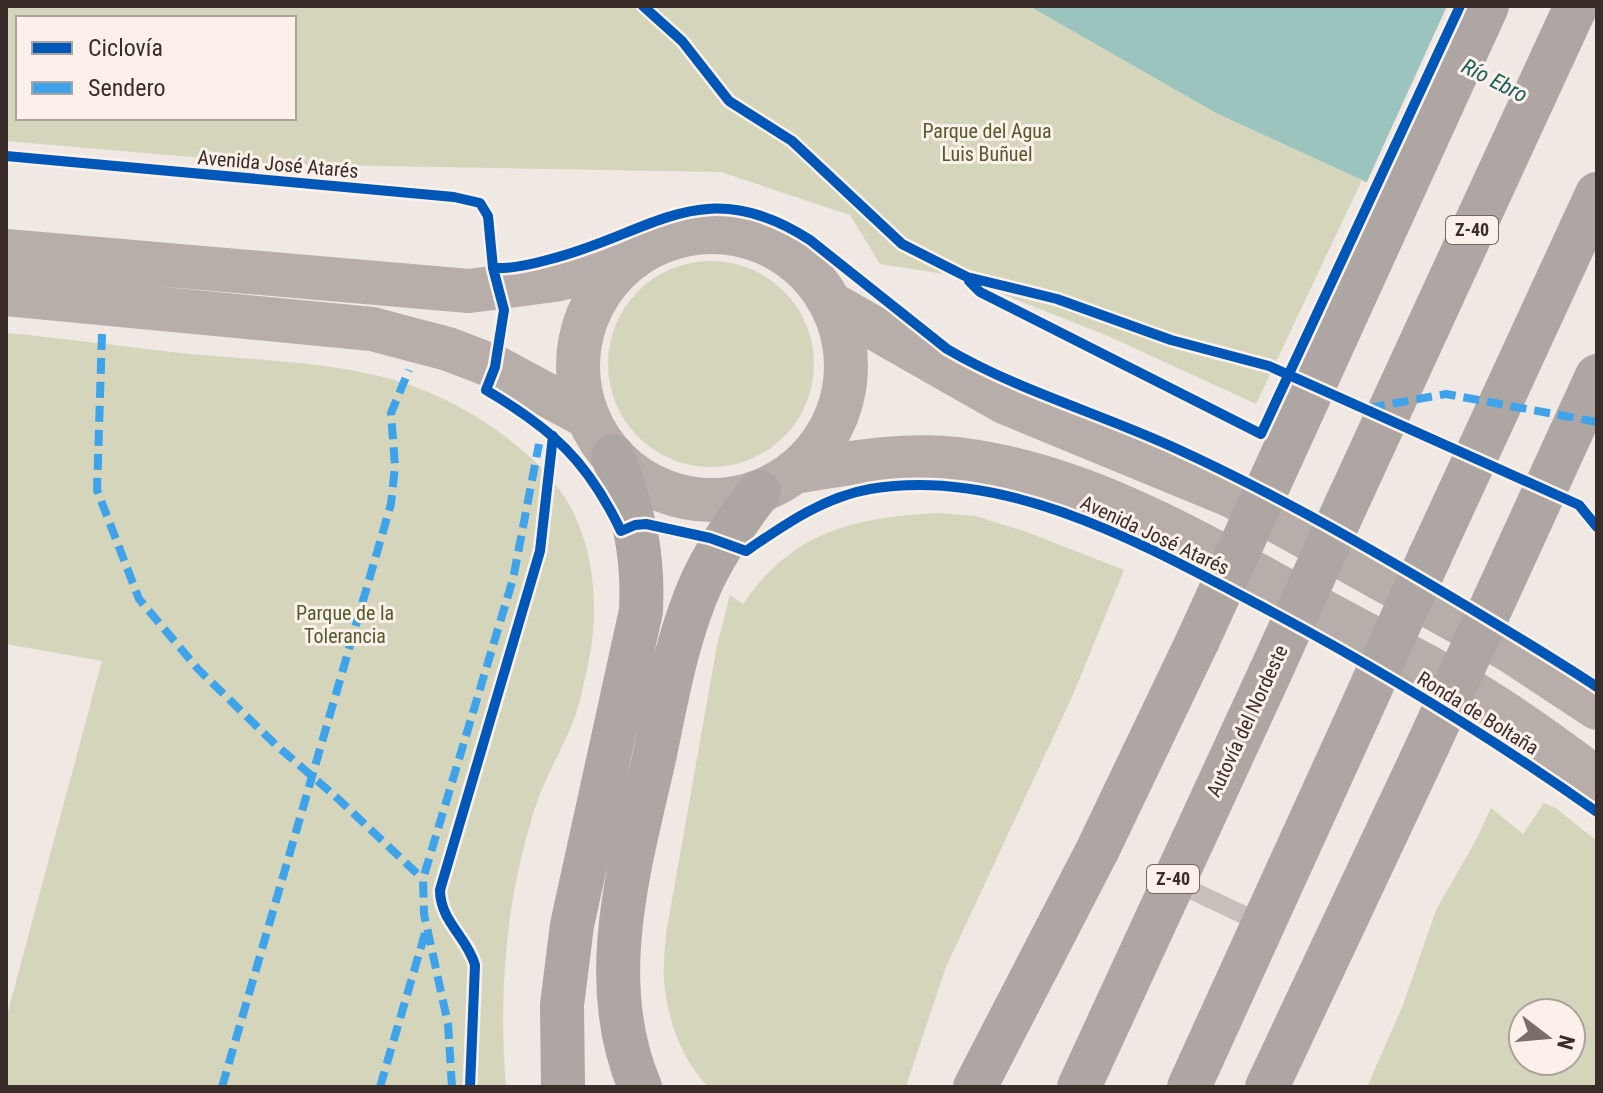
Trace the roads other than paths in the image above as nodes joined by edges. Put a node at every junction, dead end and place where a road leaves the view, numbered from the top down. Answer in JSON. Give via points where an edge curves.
{"nodes":[{"id":1,"x":1487,"y":6,"type":"edge"},
{"id":2,"x":1576,"y":6,"type":"edge"},
{"id":3,"x":1597,"y":194,"type":"edge"},
{"id":4,"x":6,"y":251,"type":"edge"},
{"id":5,"x":633,"y":257,"type":"junction"},
{"id":6,"x":6,"y":294,"type":"edge"},
{"id":7,"x":832,"y":304,"type":"junction"},
{"id":8,"x":1597,"y":376,"type":"edge"},
{"id":9,"x":588,"y":417,"type":"junction"},
{"id":10,"x":613,"y":456,"type":"junction"},
{"id":11,"x":777,"y":482,"type":"junction"},
{"id":12,"x":1347,"y":625,"type":"joint"},
{"id":13,"x":1597,"y":708,"type":"edge"},
{"id":14,"x":1597,"y":779,"type":"edge"},
{"id":15,"x":1098,"y":849,"type":"junction"},
{"id":16,"x":1172,"y":881,"type":"junction"},
{"id":17,"x":1263,"y":924,"type":"junction"},
{"id":18,"x":563,"y":1087,"type":"edge"},
{"id":19,"x":640,"y":1087,"type":"edge"},
{"id":20,"x":975,"y":1087,"type":"edge"},
{"id":21,"x":999,"y":1087,"type":"edge"},
{"id":22,"x":1079,"y":1087,"type":"edge"},
{"id":23,"x":1189,"y":1087,"type":"edge"},
{"id":24,"x":1267,"y":1087,"type":"edge"}],
"edges":[{"from":1,"to":15,"type":"highway","bridge":true},
{"from":2,"to":16,"type":"highway","name":"Autovía del Nordeste","number":"Z-40","bridge":true},
{"from":3,"to":17,"type":"highway","bridge":true},
{"from":4,"to":5,"type":"main road","via":[[469,291],[554,280]]},
{"from":5,"to":7,"type":"main road","via":[[667,240],[704,231],[743,235],[779,249],[799,264]]},
{"from":5,"to":9,"type":"main road","via":[[607,282],[589,313],[580,347],[579,382]]},
{"from":6,"to":9,"type":"main road","via":[[372,329],[495,367]]},
{"from":7,"to":11,"type":"main road","via":[[844,339],[847,376],[839,412],[821,445]]},
{"from":7,"to":13,"type":"main road","via":[[1004,402],[1232,496],[1509,650]]},
{"from":8,"to":24,"type":"highway","bridge":true},
{"from":9,"to":10,"type":"main road"},
{"from":10,"to":11,"type":"main road","via":[[665,492],[696,500],[728,499]]},
{"from":10,"to":18,"type":"highway","via":[[637,537],[643,571],[641,611],[572,925],[562,1005]]},
{"from":11,"to":12,"type":"main road","name":"Avenida José Atarés","via":[[905,458],[956,459],[1013,469],[1131,512]]},
{"from":11,"to":19,"type":"highway","via":[[708,571],[689,615],[667,700],[621,909],[617,964],[630,1063]]},
{"from":12,"to":14,"type":"main road","name":"Ronda de Boltaña","via":[[1481,698]]},
{"from":15,"to":20,"type":"highway"},
{"from":15,"to":21,"type":"highway"},
{"from":16,"to":17,"type":"lane"},
{"from":16,"to":22,"type":"highway","name":"Autovía del Nordeste","number":"Z-40"},
{"from":17,"to":23,"type":"highway"}]}
